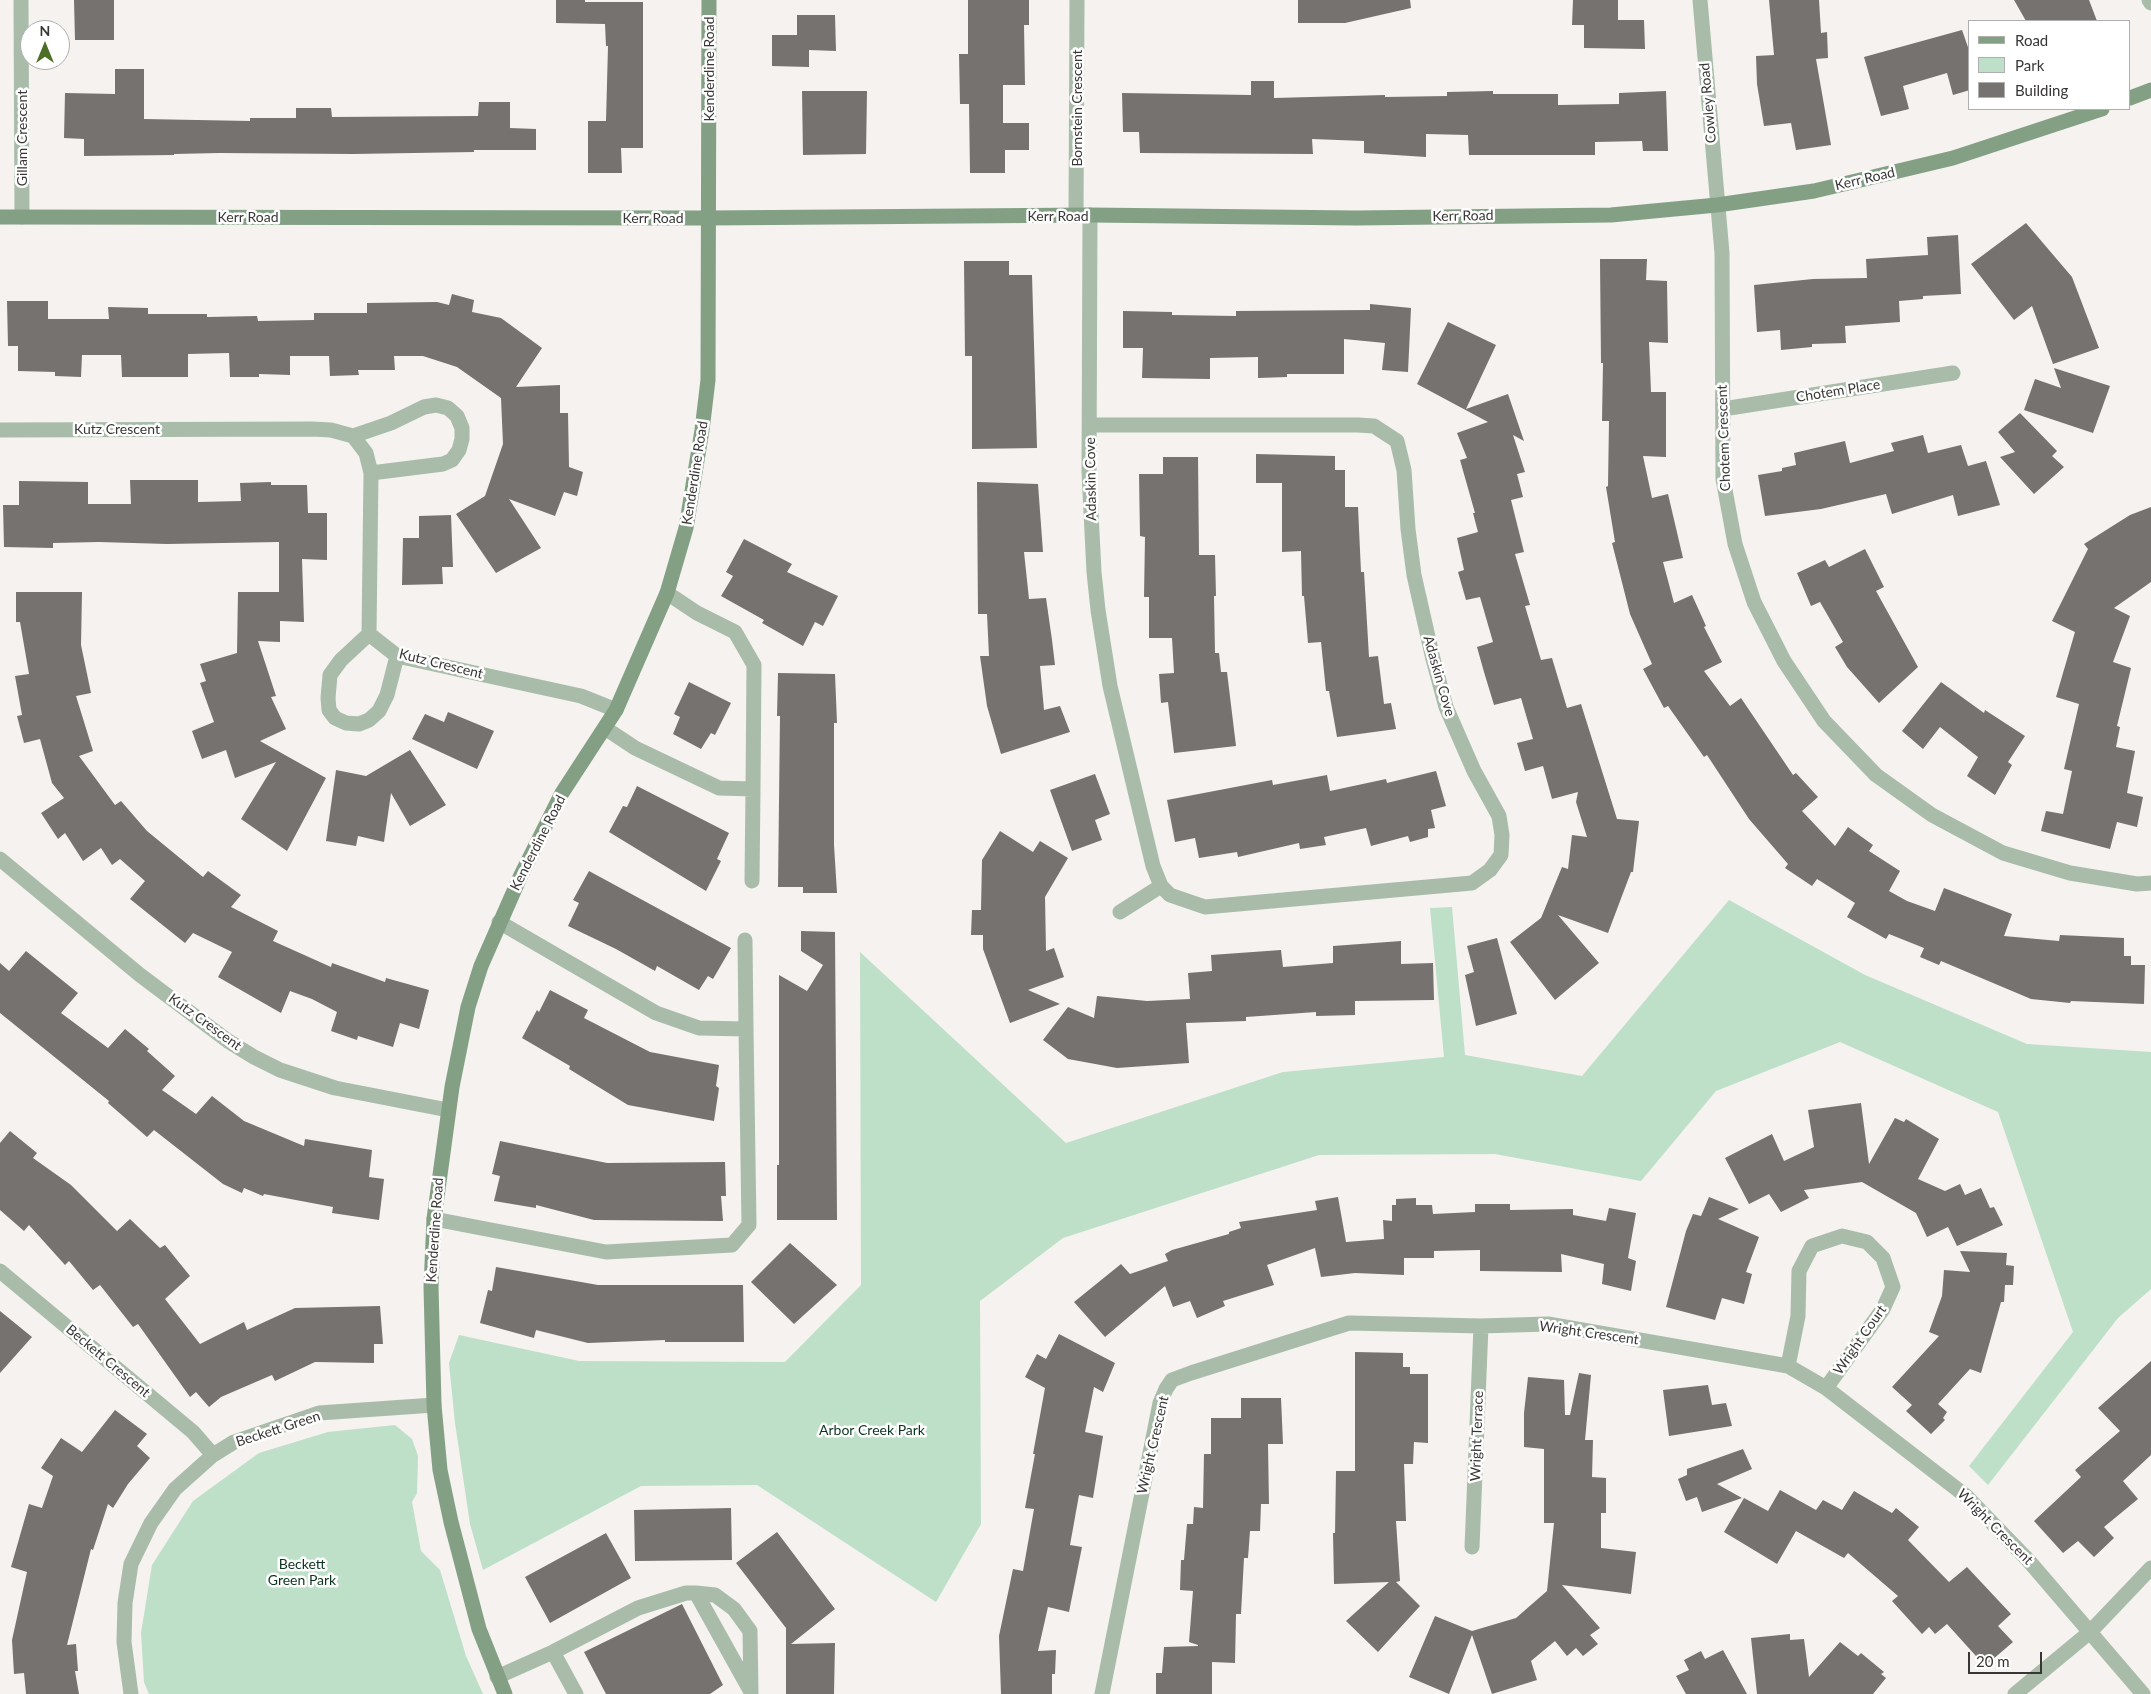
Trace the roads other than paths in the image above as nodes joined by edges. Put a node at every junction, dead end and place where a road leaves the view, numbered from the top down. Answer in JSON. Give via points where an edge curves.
{"nodes":[{"id":1,"x":21,"y":0,"type":"edge"},
{"id":2,"x":709,"y":0,"type":"edge"},
{"id":3,"x":1077,"y":0,"type":"edge"},
{"id":4,"x":1700,"y":0,"type":"edge"},
{"id":5,"x":2151,"y":90,"type":"edge"},
{"id":6,"x":2131,"y":98,"type":"edge"},
{"id":7,"x":2099,"y":110,"type":"edge"},
{"id":8,"x":1718,"y":205,"type":"junction"},
{"id":9,"x":1083,"y":216,"type":"junction"},
{"id":10,"x":0,"y":217,"type":"edge"},
{"id":11,"x":22,"y":217,"type":"junction"},
{"id":12,"x":708,"y":218,"type":"junction"},
{"id":13,"x":1953,"y":373,"type":"dead end"},
{"id":14,"x":1723,"y":409,"type":"junction"},
{"id":15,"x":1090,"y":425,"type":"junction"},
{"id":16,"x":0,"y":430,"type":"edge"},
{"id":17,"x":353,"y":436,"type":"junction"},
{"id":18,"x":371,"y":473,"type":"junction"},
{"id":19,"x":667,"y":593,"type":"junction"},
{"id":20,"x":369,"y":634,"type":"junction"},
{"id":21,"x":398,"y":656,"type":"junction"},
{"id":22,"x":616,"y":710,"type":"junction"},
{"id":23,"x":605,"y":728,"type":"junction"},
{"id":24,"x":753,"y":788,"type":"junction"},
{"id":25,"x":0,"y":859,"type":"edge"},
{"id":26,"x":752,"y":881,"type":"dead end"},
{"id":27,"x":2151,"y":883,"type":"edge"},
{"id":28,"x":1161,"y":886,"type":"junction"},
{"id":29,"x":1120,"y":912,"type":"dead end"},
{"id":30,"x":499,"y":922,"type":"junction"},
{"id":31,"x":745,"y":940,"type":"dead end"},
{"id":32,"x":746,"y":1029,"type":"junction"},
{"id":33,"x":448,"y":1110,"type":"junction"},
{"id":34,"x":434,"y":1219,"type":"junction"},
{"id":35,"x":0,"y":1271,"type":"edge"},
{"id":36,"x":1481,"y":1326,"type":"junction"},
{"id":37,"x":1788,"y":1366,"type":"junction"},
{"id":38,"x":1826,"y":1388,"type":"junction"},
{"id":39,"x":434,"y":1405,"type":"junction"},
{"id":40,"x":213,"y":1455,"type":"junction"},
{"id":41,"x":1472,"y":1547,"type":"dead end"},
{"id":42,"x":2151,"y":1568,"type":"edge"},
{"id":43,"x":696,"y":1593,"type":"junction"},
{"id":44,"x":2090,"y":1632,"type":"junction"},
{"id":45,"x":553,"y":1652,"type":"junction"},
{"id":46,"x":497,"y":1678,"type":"junction"},
{"id":47,"x":131,"y":1694,"type":"edge"},
{"id":48,"x":505,"y":1694,"type":"edge"},
{"id":49,"x":576,"y":1694,"type":"edge"},
{"id":50,"x":751,"y":1694,"type":"edge"},
{"id":51,"x":1102,"y":1694,"type":"edge"},
{"id":52,"x":2015,"y":1694,"type":"edge"},
{"id":53,"x":2143,"y":1694,"type":"edge"}],
"edges":[{"from":1,"to":11,"type":"street","name":"Gillam Crescent"},
{"from":2,"to":12,"type":"street","name":"Kenderdine Road"},
{"from":3,"to":9,"type":"street","name":"Bornstein Crescent"},
{"from":4,"to":8,"type":"street","name":"Cowley Road"},
{"from":5,"to":6,"type":"street"},
{"from":7,"to":8,"type":"street","name":"Kerr Road","via":[[1953,158],[1814,191]]},
{"from":8,"to":9,"type":"street","name":"Kerr Road","via":[[1611,214],[1356,218]]},
{"from":8,"to":14,"type":"street","name":"Chotem Crescent","via":[[1722,253]]},
{"from":9,"to":12,"type":"street","name":"Kerr Road"},
{"from":9,"to":15,"type":"street","name":"Adaskin Cove"},
{"from":10,"to":11,"type":"street","name":"Kerr Road"},
{"from":11,"to":12,"type":"street","name":"Kerr Road"},
{"from":12,"to":19,"type":"street","name":"Kenderdine Road","via":[[708,380],[686,528]]},
{"from":13,"to":14,"type":"street","name":"Chotem Place"},
{"from":14,"to":27,"type":"street","name":"Chotem Crescent","via":[[1723,479],[1734,544],[1759,610],[1784,661],[1824,721],[1876,776],[1932,816],[2003,853],[2070,873],[2137,884]]},
{"from":15,"to":28,"type":"street","name":"Adaskin Cove","via":[[1094,572],[1104,654],[1153,866]]},
{"from":15,"to":28,"type":"street","name":"Adaskin Cove","via":[[1358,425],[1374,426],[1397,441],[1404,470],[1414,575],[1433,659],[1446,706],[1498,816],[1502,835],[1501,855],[1490,870],[1472,883],[1205,907],[1170,895]]},
{"from":16,"to":17,"type":"street","name":"Kutz Crescent","via":[[312,429]]},
{"from":17,"to":18,"type":"street","via":[[366,453]]},
{"from":17,"to":18,"type":"street","via":[[424,407],[448,408],[457,416],[462,439],[452,460],[443,464]]},
{"from":18,"to":20,"type":"street"},
{"from":19,"to":22,"type":"street","name":"Kenderdine Road"},
{"from":19,"to":24,"type":"street","via":[[735,632],[754,665]]},
{"from":20,"to":21,"type":"street","name":"Kutz Crescent"},
{"from":20,"to":21,"type":"street","via":[[330,675],[329,710],[335,718],[358,724],[379,711]]},
{"from":21,"to":22,"type":"street","name":"Kutz Crescent","via":[[581,696]]},
{"from":22,"to":23,"type":"street","name":"Kenderdine Road"},
{"from":23,"to":24,"type":"street","via":[[635,748],[719,788]]},
{"from":23,"to":30,"type":"street","name":"Kenderdine Road","via":[[562,794]]},
{"from":24,"to":26,"type":"street"},
{"from":25,"to":33,"type":"street","name":"Kutz Crescent","via":[[140,975],[254,1057],[280,1070],[335,1088]]},
{"from":28,"to":29,"type":"street"},
{"from":30,"to":32,"type":"street","via":[[656,1012],[700,1028]]},
{"from":30,"to":33,"type":"street","name":"Kenderdine Road","via":[[468,1007]]},
{"from":31,"to":32,"type":"street"},
{"from":32,"to":34,"type":"street","via":[[749,1225],[732,1245],[606,1252]]},
{"from":33,"to":34,"type":"street","name":"Kenderdine Road"},
{"from":34,"to":39,"type":"street","name":"Kenderdine Road","via":[[431,1287]]},
{"from":35,"to":40,"type":"street","name":"Beckett Crescent","via":[[193,1432]]},
{"from":36,"to":37,"type":"street","name":"Wright Crescent","via":[[1548,1324]]},
{"from":36,"to":41,"type":"street","name":"Wright Terrace"},
{"from":36,"to":51,"type":"street","name":"Wright Crescent","via":[[1349,1323],[1172,1380],[1160,1402]]},
{"from":37,"to":38,"type":"street","name":"Wright Crescent"},
{"from":37,"to":38,"type":"street","name":"Wright Court","via":[[1798,1316],[1799,1271],[1812,1246],[1842,1236],[1867,1242],[1883,1258],[1893,1288],[1883,1309]]},
{"from":38,"to":44,"type":"street","name":"Wright Crescent","via":[[1966,1496],[2028,1560]]},
{"from":39,"to":40,"type":"street","name":"Beckett Green","via":[[319,1413],[234,1442]]},
{"from":39,"to":46,"type":"street","name":"Kenderdine Road","via":[[440,1470],[451,1522],[479,1629]]},
{"from":40,"to":47,"type":"street","name":"Beckett Green","via":[[175,1489],[151,1523],[131,1564],[124,1642]]},
{"from":42,"to":44,"type":"street"},
{"from":43,"to":45,"type":"street","via":[[686,1593],[638,1608]]},
{"from":43,"to":50,"type":"street"},
{"from":43,"to":50,"type":"street","via":[[715,1595],[734,1609],[750,1630]]},
{"from":44,"to":52,"type":"street"},
{"from":44,"to":53,"type":"street","name":"Wright Crescent"},
{"from":45,"to":46,"type":"street"},
{"from":45,"to":49,"type":"street"},
{"from":46,"to":48,"type":"street","name":"Kenderdine Road"}]}
